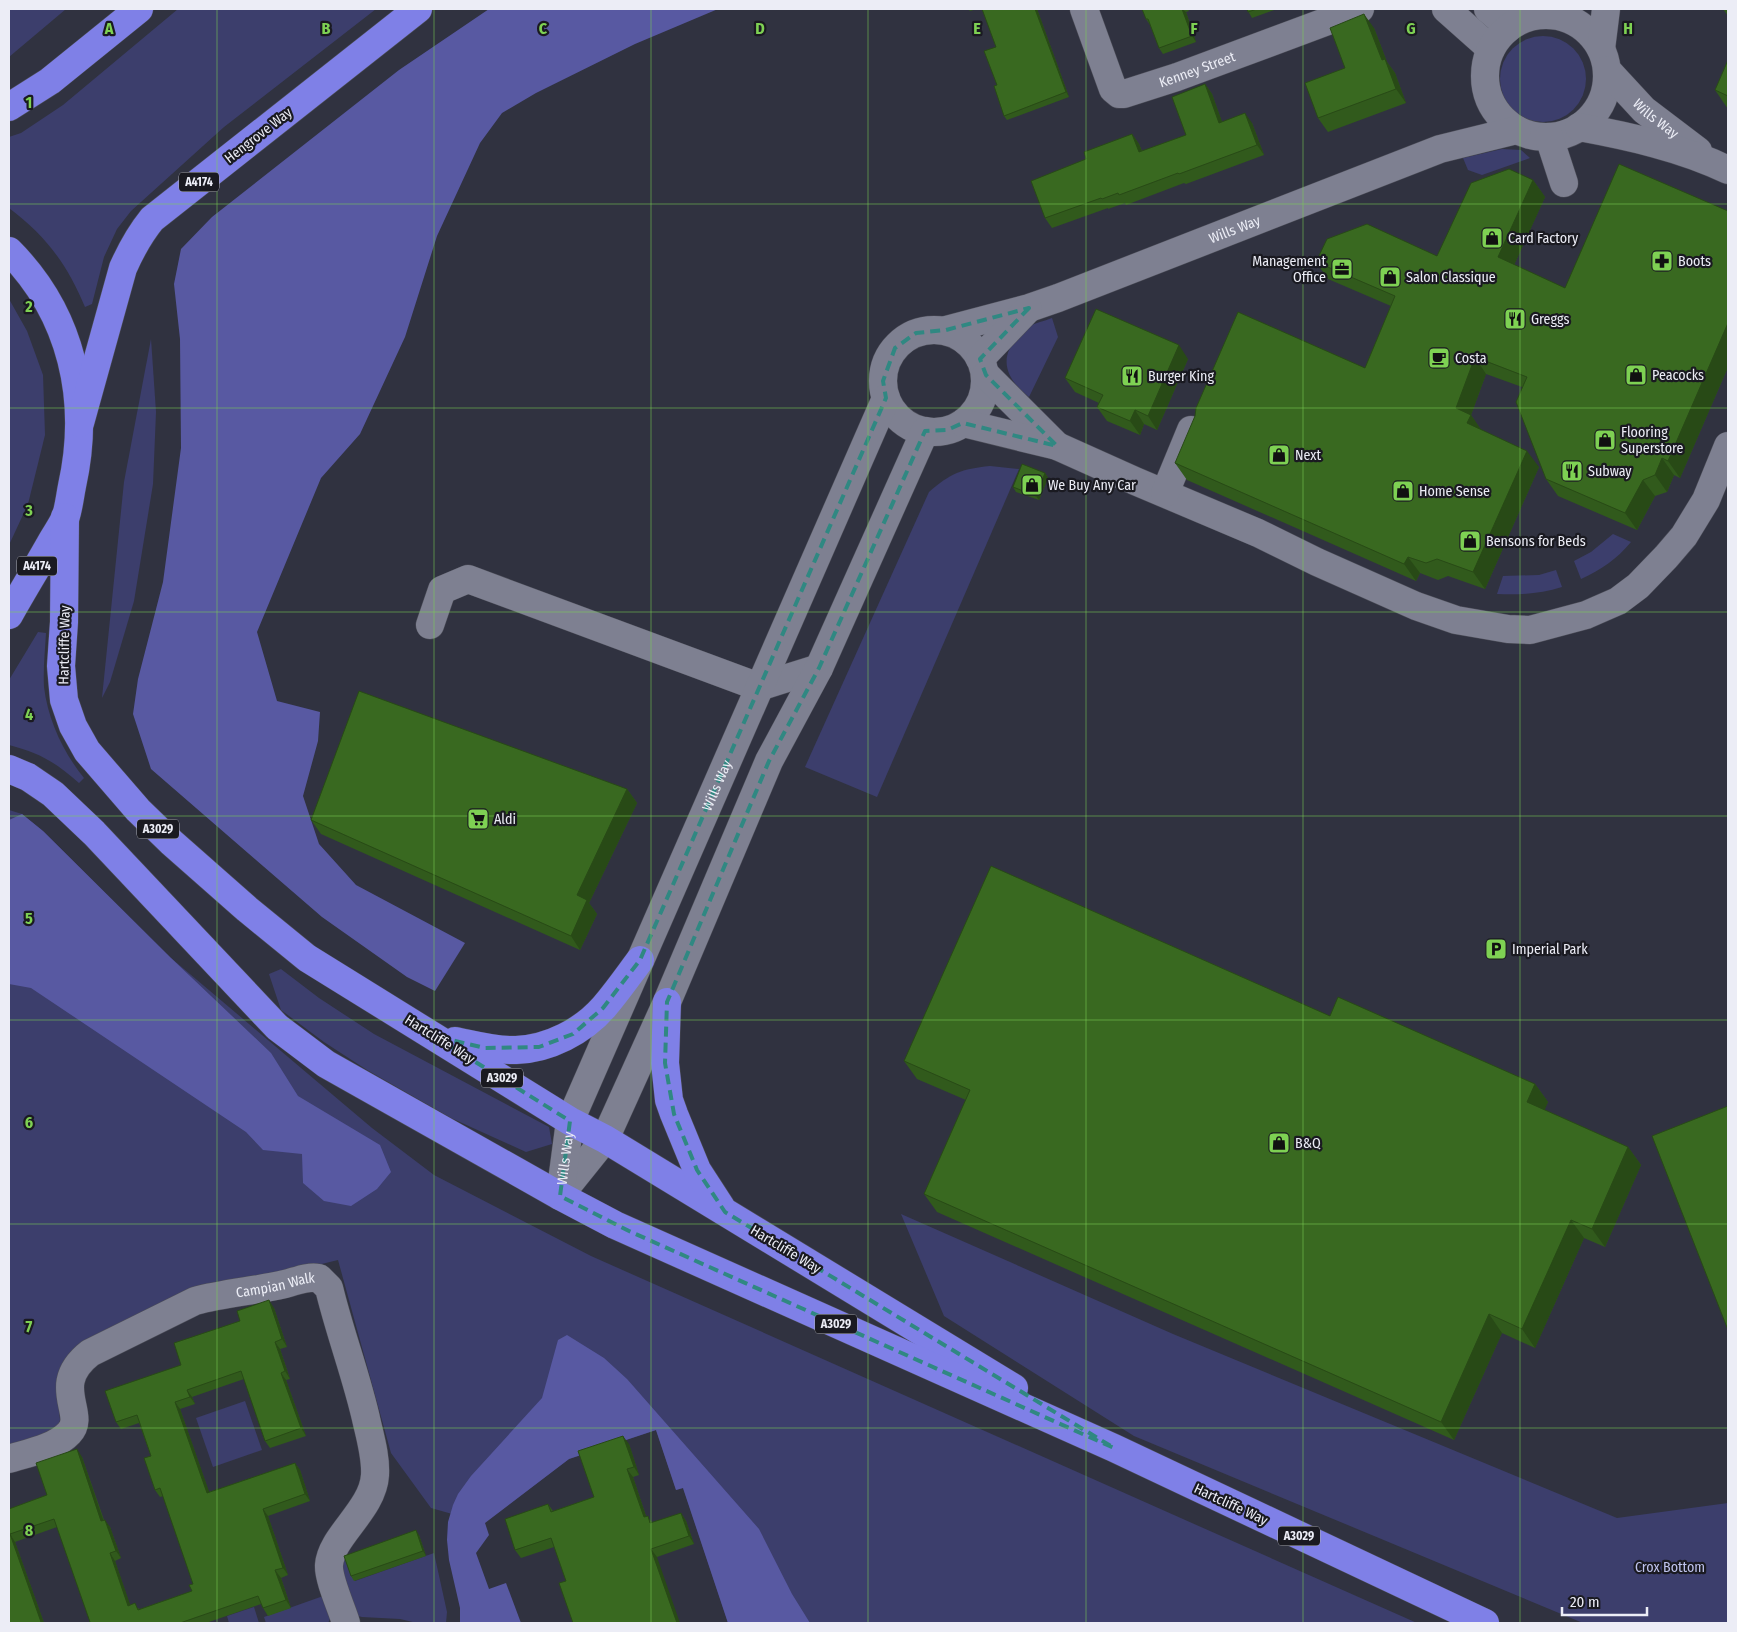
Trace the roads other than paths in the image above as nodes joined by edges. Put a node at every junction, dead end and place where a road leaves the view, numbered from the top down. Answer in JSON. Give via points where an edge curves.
{"nodes":[{"id":1,"x":139,"y":9,"type":"edge"},
{"id":2,"x":418,"y":9,"type":"edge"},
{"id":3,"x":1084,"y":9,"type":"edge"},
{"id":4,"x":1360,"y":9,"type":"edge"},
{"id":5,"x":1446,"y":9,"type":"edge"},
{"id":6,"x":1488,"y":9,"type":"edge"},
{"id":7,"x":1606,"y":9,"type":"edge"},
{"id":8,"x":1547,"y":12,"type":"edge"},
{"id":9,"x":1509,"y":27,"type":"junction"},
{"id":10,"x":1491,"y":49,"type":"junction"},
{"id":11,"x":1604,"y":60,"type":"junction"},
{"id":12,"x":1490,"y":100,"type":"junction"},
{"id":13,"x":9,"y":107,"type":"edge"},
{"id":14,"x":1579,"y":127,"type":"junction"},
{"id":15,"x":1517,"y":130,"type":"junction"},
{"id":16,"x":1549,"y":137,"type":"junction"},
{"id":17,"x":1440,"y":149,"type":"junction"},
{"id":18,"x":1719,"y":166,"type":"edge"},
{"id":19,"x":1564,"y":183,"type":"dead end"},
{"id":20,"x":9,"y":250,"type":"edge"},
{"id":21,"x":1029,"y":308,"type":"junction"},
{"id":22,"x":946,"y":330,"type":"junction"},
{"id":23,"x":983,"y":367,"type":"junction"},
{"id":24,"x":886,"y":398,"type":"junction"},
{"id":25,"x":80,"y":423,"type":"junction"},
{"id":26,"x":963,"y":423,"type":"junction"},
{"id":27,"x":1192,"y":427,"type":"edge"},
{"id":28,"x":924,"y":431,"type":"junction"},
{"id":29,"x":1057,"y":446,"type":"junction"},
{"id":30,"x":1728,"y":446,"type":"edge"},
{"id":31,"x":1165,"y":493,"type":"junction"},
{"id":32,"x":65,"y":517,"type":"junction"},
{"id":33,"x":9,"y":615,"type":"edge"},
{"id":34,"x":430,"y":625,"type":"dead end"},
{"id":35,"x":819,"y":668,"type":"junction"},
{"id":36,"x":759,"y":687,"type":"junction"},
{"id":37,"x":9,"y":769,"type":"edge"},
{"id":38,"x":640,"y":960,"type":"junction"},
{"id":39,"x":667,"y":1002,"type":"junction"},
{"id":40,"x":434,"y":1036,"type":"junction"},
{"id":41,"x":570,"y":1121,"type":"junction"},
{"id":42,"x":604,"y":1138,"type":"junction"},
{"id":43,"x":560,"y":1196,"type":"junction"},
{"id":44,"x":725,"y":1212,"type":"junction"},
{"id":45,"x":1114,"y":1448,"type":"junction"},
{"id":46,"x":9,"y":1459,"type":"edge"},
{"id":47,"x":346,"y":1623,"type":"edge"},
{"id":48,"x":1485,"y":1623,"type":"edge"}],
"edges":[{"from":1,"to":13,"type":"highway","via":[[50,81]]},
{"from":2,"to":25,"type":"highway","name":"Hengrove Way","number":"A4174","via":[[152,219],[141,232],[123,268]]},
{"from":3,"to":4,"type":"street","name":"Kenney Street","via":[[1113,89],[1119,94],[1176,77]]},
{"from":5,"to":10,"type":"street"},
{"from":6,"to":9,"type":"street"},
{"from":7,"to":11,"type":"street","name":"Wills Way"},
{"from":8,"to":9,"type":"street","name":"Wills Way","via":[[1524,18]]},
{"from":8,"to":11,"type":"street","name":"Wills Way","via":[[1577,23],[1591,34]]},
{"from":9,"to":10,"type":"street","name":"Wills Way"},
{"from":10,"to":12,"type":"street","name":"Wills Way","via":[[1485,66],[1485,84]]},
{"from":11,"to":14,"type":"street","name":"Wills Way","via":[[1605,92],[1595,112]]},
{"from":11,"to":18,"type":"street","name":"Wills Way","via":[[1644,110]]},
{"from":12,"to":15,"type":"street","name":"Wills Way","via":[[1496,112]]},
{"from":12,"to":17,"type":"street","name":"Wills Way","via":[[1468,127]]},
{"from":14,"to":16,"type":"street","name":"Wills Way"},
{"from":14,"to":18,"type":"street","name":"Wills Way","via":[[1624,135]]},
{"from":15,"to":16,"type":"street","name":"Wills Way","via":[[1532,136]]},
{"from":15,"to":17,"type":"street","name":"Wills Way"},
{"from":16,"to":19,"type":"street"},
{"from":17,"to":21,"type":"street","name":"Wills Way"},
{"from":20,"to":25,"type":"highway","number":"A4174","via":[[37,284],[57,318],[77,386]]},
{"from":21,"to":22,"type":"street","name":"Wills Way"},
{"from":21,"to":23,"type":"street","name":"Wills Way"},
{"from":22,"to":23,"type":"street","via":[[964,339]]},
{"from":22,"to":24,"type":"street","via":[[916,333],[895,348],[886,364],[883,381]]},
{"from":23,"to":26,"type":"street","via":[[985,391]]},
{"from":23,"to":29,"type":"street"},
{"from":24,"to":28,"type":"street","via":[[908,425]]},
{"from":24,"to":36,"type":"street","name":"Wills Way"},
{"from":25,"to":32,"type":"highway","number":"A4174","via":[[77,462]]},
{"from":26,"to":28,"type":"street","via":[[947,430]]},
{"from":26,"to":29,"type":"street"},
{"from":27,"to":31,"type":"street"},
{"from":28,"to":35,"type":"street","name":"Wills Way"},
{"from":29,"to":31,"type":"street"},
{"from":30,"to":31,"type":"street","via":[[1706,500],[1684,536],[1638,586],[1618,601],[1586,615],[1530,630],[1456,620],[1416,606]]},
{"from":32,"to":33,"type":"highway","number":"A4174"},
{"from":32,"to":40,"type":"highway","name":"Hartcliffe Way","number":"A3029","via":[[61,666],[64,700],[86,751],[171,842],[306,958]]},
{"from":34,"to":36,"type":"street","via":[[442,590],[468,579]]},
{"from":35,"to":36,"type":"street"},
{"from":35,"to":39,"type":"street","name":"Wills Way","via":[[769,761]]},
{"from":36,"to":38,"type":"street","name":"Wills Way"},
{"from":37,"to":43,"type":"highway","name":"Hartcliffe Way","number":"A3029","via":[[53,794],[94,833],[277,1027],[326,1064]]},
{"from":38,"to":40,"type":"highway","via":[[603,1008],[573,1034],[539,1047],[516,1050],[485,1048]]},
{"from":38,"to":41,"type":"street","name":"Wills Way"},
{"from":39,"to":42,"type":"street","name":"Wills Way"},
{"from":39,"to":44,"type":"highway","via":[[665,1063],[669,1100],[697,1170]]},
{"from":40,"to":41,"type":"highway","name":"Hartcliffe Way","number":"A3029"},
{"from":41,"to":42,"type":"highway","name":"Hartcliffe Way"},
{"from":41,"to":43,"type":"street","name":"Wills Way"},
{"from":42,"to":43,"type":"street","name":"Wills Way"},
{"from":42,"to":44,"type":"highway","name":"Hartcliffe Way","number":"A3029"},
{"from":43,"to":45,"type":"highway","name":"Hartcliffe Way","number":"A3029","via":[[629,1231]]},
{"from":44,"to":45,"type":"highway","name":"Hartcliffe Way","number":"A3029"},
{"from":45,"to":48,"type":"highway","name":"Hartcliffe Way","number":"A3029"},
{"from":46,"to":47,"type":"street","name":"Campian Walk","via":[[54,1444],[69,1433],[75,1423],[69,1389],[71,1376],[90,1353],[195,1301],[308,1277],[319,1278],[329,1288],[361,1395],[374,1455],[372,1489],[330,1559],[329,1572]]}]}
